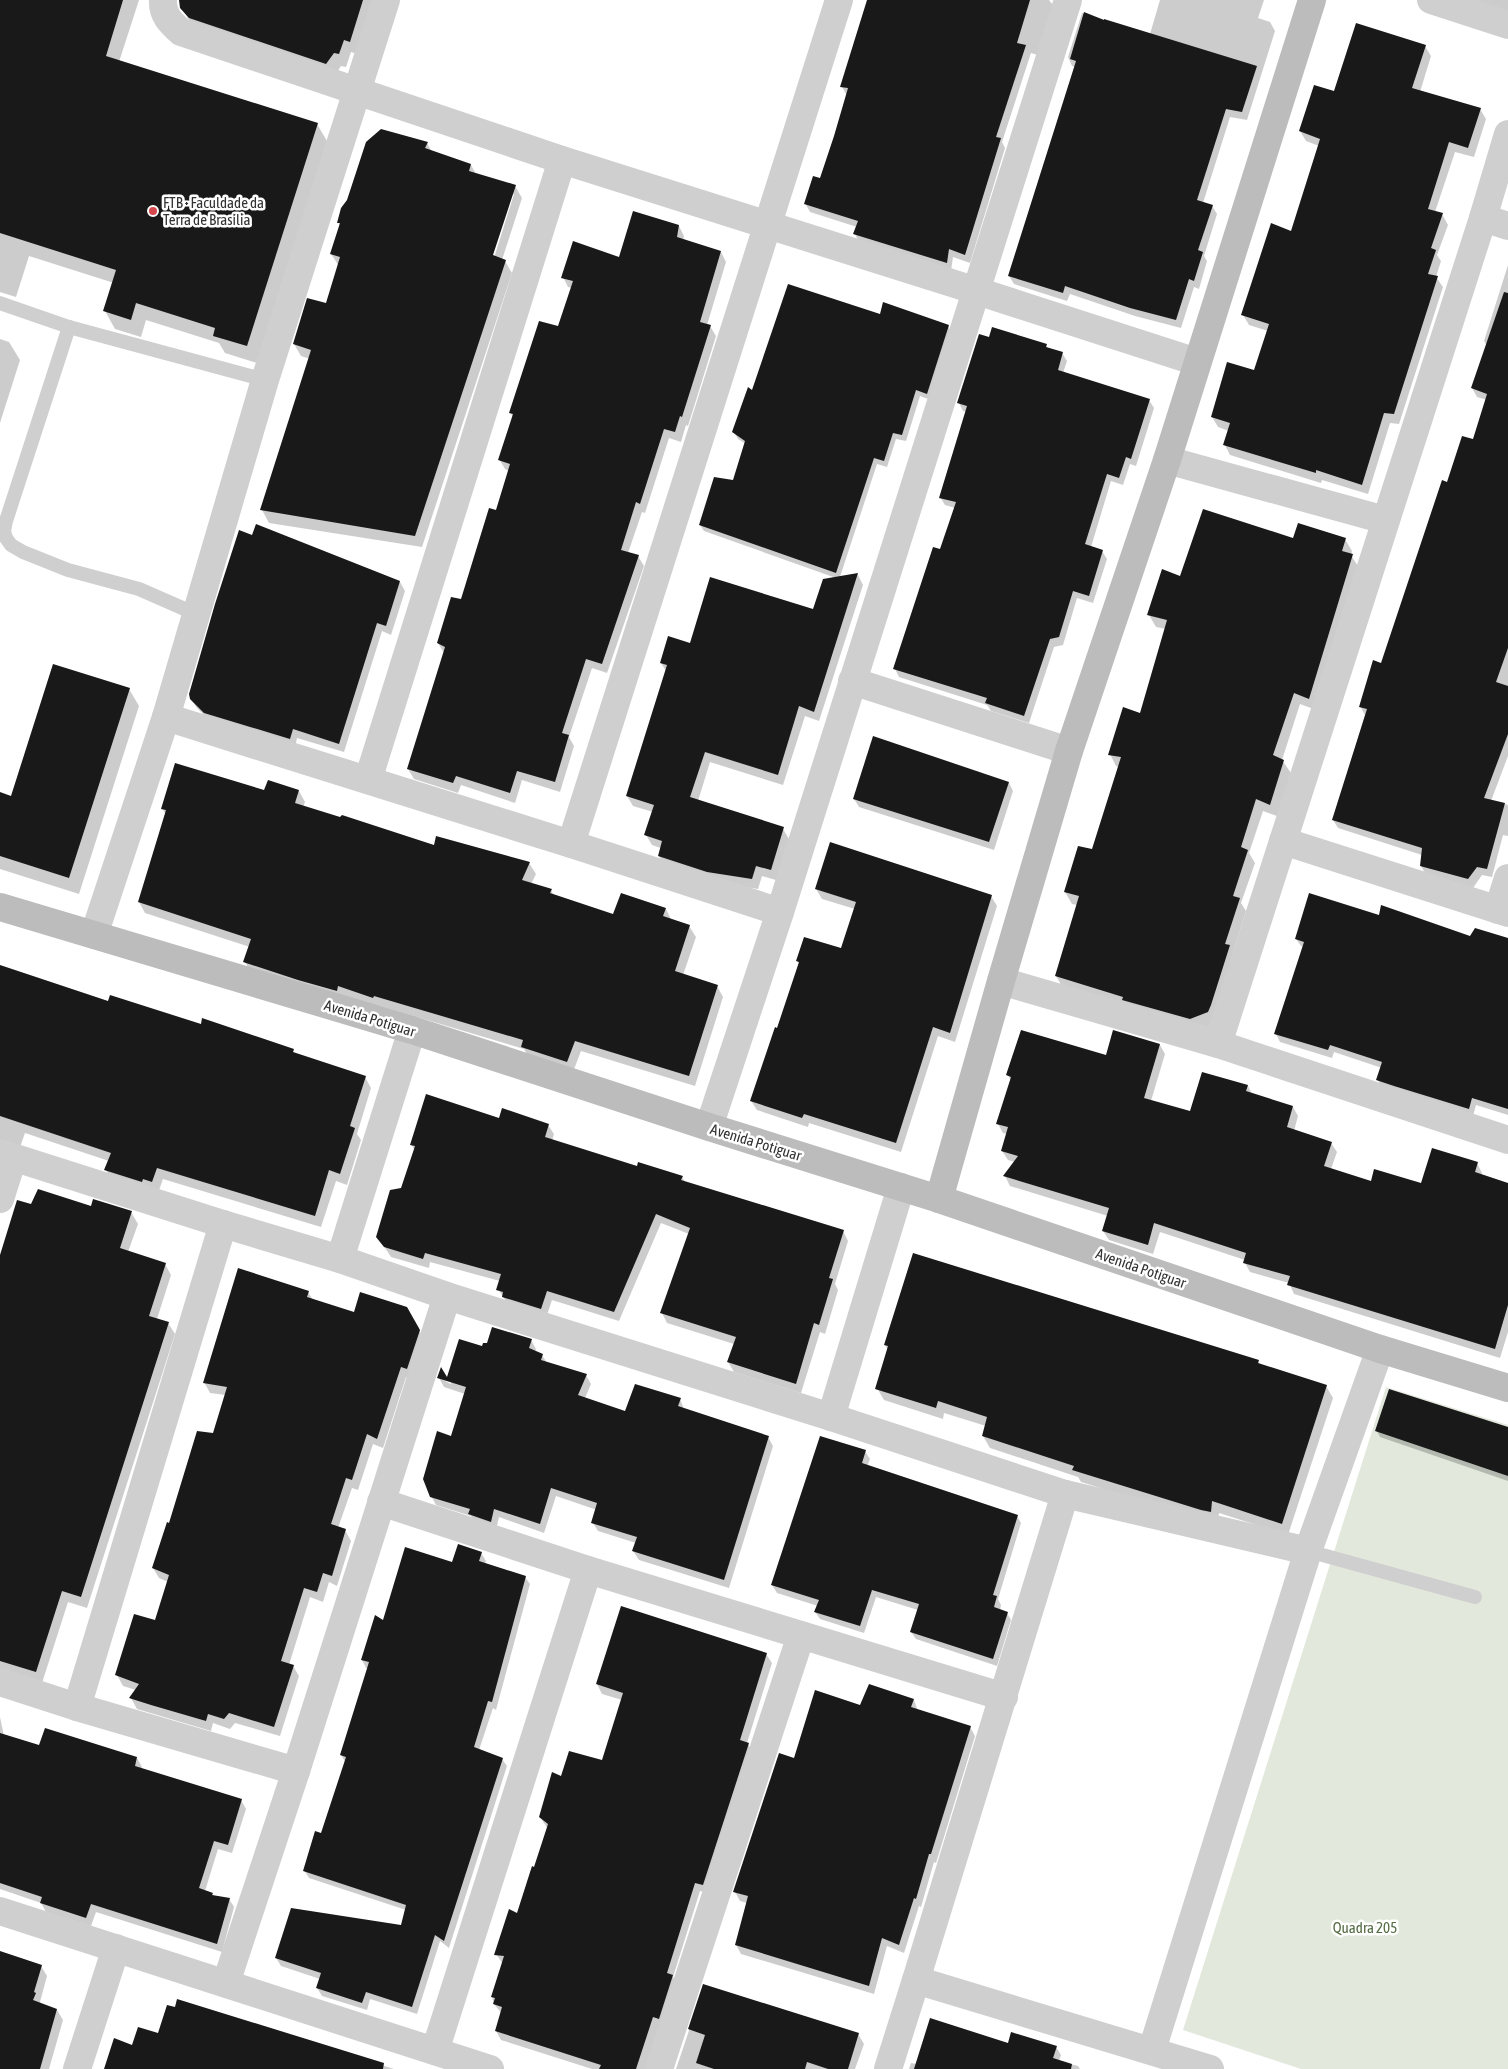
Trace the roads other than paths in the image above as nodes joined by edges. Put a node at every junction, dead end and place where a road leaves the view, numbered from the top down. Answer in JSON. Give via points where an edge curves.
{"nodes":[{"id":1,"x":163,"y":0,"type":"edge"},
{"id":2,"x":386,"y":0,"type":"edge"},
{"id":3,"x":839,"y":0,"type":"edge"},
{"id":4,"x":1068,"y":0,"type":"edge"},
{"id":5,"x":1312,"y":0,"type":"edge"},
{"id":6,"x":1431,"y":0,"type":"edge"},
{"id":7,"x":1508,"y":25,"type":"edge"},
{"id":8,"x":358,"y":92,"type":"junction"},
{"id":9,"x":1508,"y":134,"type":"edge"},
{"id":10,"x":562,"y":160,"type":"junction"},
{"id":11,"x":1496,"y":222,"type":"edge"},
{"id":12,"x":766,"y":226,"type":"junction"},
{"id":13,"x":977,"y":290,"type":"junction"},
{"id":14,"x":0,"y":303,"type":"edge"},
{"id":15,"x":69,"y":327,"type":"junction"},
{"id":16,"x":1196,"y":362,"type":"junction"},
{"id":17,"x":265,"y":380,"type":"junction"},
{"id":18,"x":1167,"y":460,"type":"junction"},
{"id":19,"x":1385,"y":520,"type":"junction"},
{"id":20,"x":196,"y":614,"type":"junction"},
{"id":21,"x":852,"y":681,"type":"junction"},
{"id":22,"x":166,"y":718,"type":"junction"},
{"id":23,"x":1069,"y":751,"type":"junction"},
{"id":24,"x":368,"y":780,"type":"junction"},
{"id":25,"x":1283,"y":841,"type":"junction"},
{"id":26,"x":571,"y":844,"type":"junction"},
{"id":27,"x":1508,"y":878,"type":"edge"},
{"id":28,"x":0,"y":906,"type":"edge"},
{"id":29,"x":780,"y":912,"type":"junction"},
{"id":30,"x":1503,"y":912,"type":"edge"},
{"id":31,"x":94,"y":935,"type":"junction"},
{"id":32,"x":1001,"y":981,"type":"junction"},
{"id":33,"x":412,"y":1030,"type":"junction"},
{"id":34,"x":1218,"y":1044,"type":"junction"},
{"id":35,"x":709,"y":1127,"type":"junction"},
{"id":36,"x":1508,"y":1140,"type":"edge"},
{"id":37,"x":7,"y":1156,"type":"edge"},
{"id":38,"x":901,"y":1187,"type":"junction"},
{"id":39,"x":0,"y":1199,"type":"edge"},
{"id":40,"x":939,"y":1199,"type":"junction"},
{"id":41,"x":223,"y":1224,"type":"junction"},
{"id":42,"x":340,"y":1259,"type":"junction"},
{"id":43,"x":448,"y":1296,"type":"junction"},
{"id":44,"x":1380,"y":1349,"type":"junction"},
{"id":45,"x":1508,"y":1388,"type":"edge"},
{"id":46,"x":831,"y":1417,"type":"junction"},
{"id":47,"x":1065,"y":1494,"type":"junction"},
{"id":48,"x":381,"y":1502,"type":"junction"},
{"id":49,"x":1308,"y":1551,"type":"junction"},
{"id":50,"x":588,"y":1570,"type":"junction"},
{"id":51,"x":1475,"y":1597,"type":"dead end"},
{"id":52,"x":801,"y":1635,"type":"junction"},
{"id":53,"x":0,"y":1682,"type":"edge"},
{"id":54,"x":1004,"y":1696,"type":"junction"},
{"id":55,"x":77,"y":1707,"type":"junction"},
{"id":56,"x":296,"y":1771,"type":"junction"},
{"id":57,"x":0,"y":1911,"type":"edge"},
{"id":58,"x":116,"y":1948,"type":"junction"},
{"id":59,"x":916,"y":1980,"type":"junction"},
{"id":60,"x":226,"y":1983,"type":"junction"},
{"id":61,"x":1152,"y":2050,"type":"junction"},
{"id":62,"x":434,"y":2051,"type":"junction"},
{"id":63,"x":76,"y":2069,"type":"edge"},
{"id":64,"x":490,"y":2069,"type":"edge"},
{"id":65,"x":659,"y":2069,"type":"edge"},
{"id":66,"x":888,"y":2069,"type":"edge"},
{"id":67,"x":1210,"y":2069,"type":"edge"}],
"edges":[{"from":1,"to":8,"type":"street","via":[[169,21],[181,32]]},
{"from":2,"to":8,"type":"street"},
{"from":3,"to":12,"type":"street"},
{"from":4,"to":13,"type":"street"},
{"from":5,"to":16,"type":"street"},
{"from":6,"to":7,"type":"street"},
{"from":8,"to":10,"type":"street"},
{"from":8,"to":17,"type":"street"},
{"from":9,"to":11,"type":"street"},
{"from":10,"to":12,"type":"street"},
{"from":10,"to":24,"type":"street"},
{"from":11,"to":19,"type":"street"},
{"from":12,"to":13,"type":"street"},
{"from":12,"to":26,"type":"street"},
{"from":13,"to":16,"type":"street"},
{"from":13,"to":21,"type":"street"},
{"from":14,"to":15,"type":"lane"},
{"from":15,"to":17,"type":"lane"},
{"from":15,"to":20,"type":"lane","via":[[6,522],[6,538],[23,552],[68,570],[140,589]]},
{"from":16,"to":18,"type":"street"},
{"from":17,"to":20,"type":"street"},
{"from":18,"to":19,"type":"street"},
{"from":18,"to":23,"type":"street"},
{"from":19,"to":25,"type":"street"},
{"from":20,"to":22,"type":"street"},
{"from":21,"to":23,"type":"street"},
{"from":21,"to":29,"type":"street"},
{"from":22,"to":24,"type":"street"},
{"from":22,"to":31,"type":"street"},
{"from":23,"to":32,"type":"street"},
{"from":24,"to":26,"type":"street"},
{"from":25,"to":30,"type":"street"},
{"from":25,"to":34,"type":"street"},
{"from":26,"to":29,"type":"street"},
{"from":27,"to":30,"type":"street"},
{"from":28,"to":31,"type":"street","name":"Avenida Potiguar"},
{"from":29,"to":35,"type":"street"},
{"from":31,"to":33,"type":"street","name":"Avenida Potiguar"},
{"from":32,"to":34,"type":"street"},
{"from":32,"to":40,"type":"street"},
{"from":33,"to":35,"type":"street","name":"Avenida Potiguar"},
{"from":33,"to":42,"type":"street"},
{"from":34,"to":36,"type":"street"},
{"from":35,"to":38,"type":"street","name":"Avenida Potiguar"},
{"from":37,"to":39,"type":"street"},
{"from":37,"to":41,"type":"street"},
{"from":38,"to":40,"type":"street","name":"Avenida Potiguar"},
{"from":38,"to":46,"type":"street"},
{"from":40,"to":44,"type":"street","name":"Avenida Potiguar"},
{"from":41,"to":42,"type":"street"},
{"from":41,"to":55,"type":"street"},
{"from":42,"to":43,"type":"street"},
{"from":43,"to":46,"type":"street"},
{"from":43,"to":48,"type":"street"},
{"from":44,"to":45,"type":"street","name":"Avenida Potiguar"},
{"from":44,"to":49,"type":"street"},
{"from":46,"to":47,"type":"street"},
{"from":47,"to":49,"type":"street"},
{"from":47,"to":54,"type":"street"},
{"from":48,"to":50,"type":"street"},
{"from":48,"to":56,"type":"street"},
{"from":49,"to":51,"type":"lane"},
{"from":49,"to":61,"type":"street"},
{"from":50,"to":52,"type":"street"},
{"from":50,"to":62,"type":"street"},
{"from":52,"to":54,"type":"street"},
{"from":52,"to":65,"type":"street"},
{"from":53,"to":55,"type":"street"},
{"from":54,"to":59,"type":"street"},
{"from":55,"to":56,"type":"street"},
{"from":56,"to":60,"type":"street"},
{"from":57,"to":58,"type":"street"},
{"from":58,"to":60,"type":"street"},
{"from":58,"to":63,"type":"street"},
{"from":59,"to":61,"type":"street"},
{"from":59,"to":66,"type":"street"},
{"from":60,"to":62,"type":"street"},
{"from":61,"to":67,"type":"street"},
{"from":62,"to":64,"type":"street"}]}
